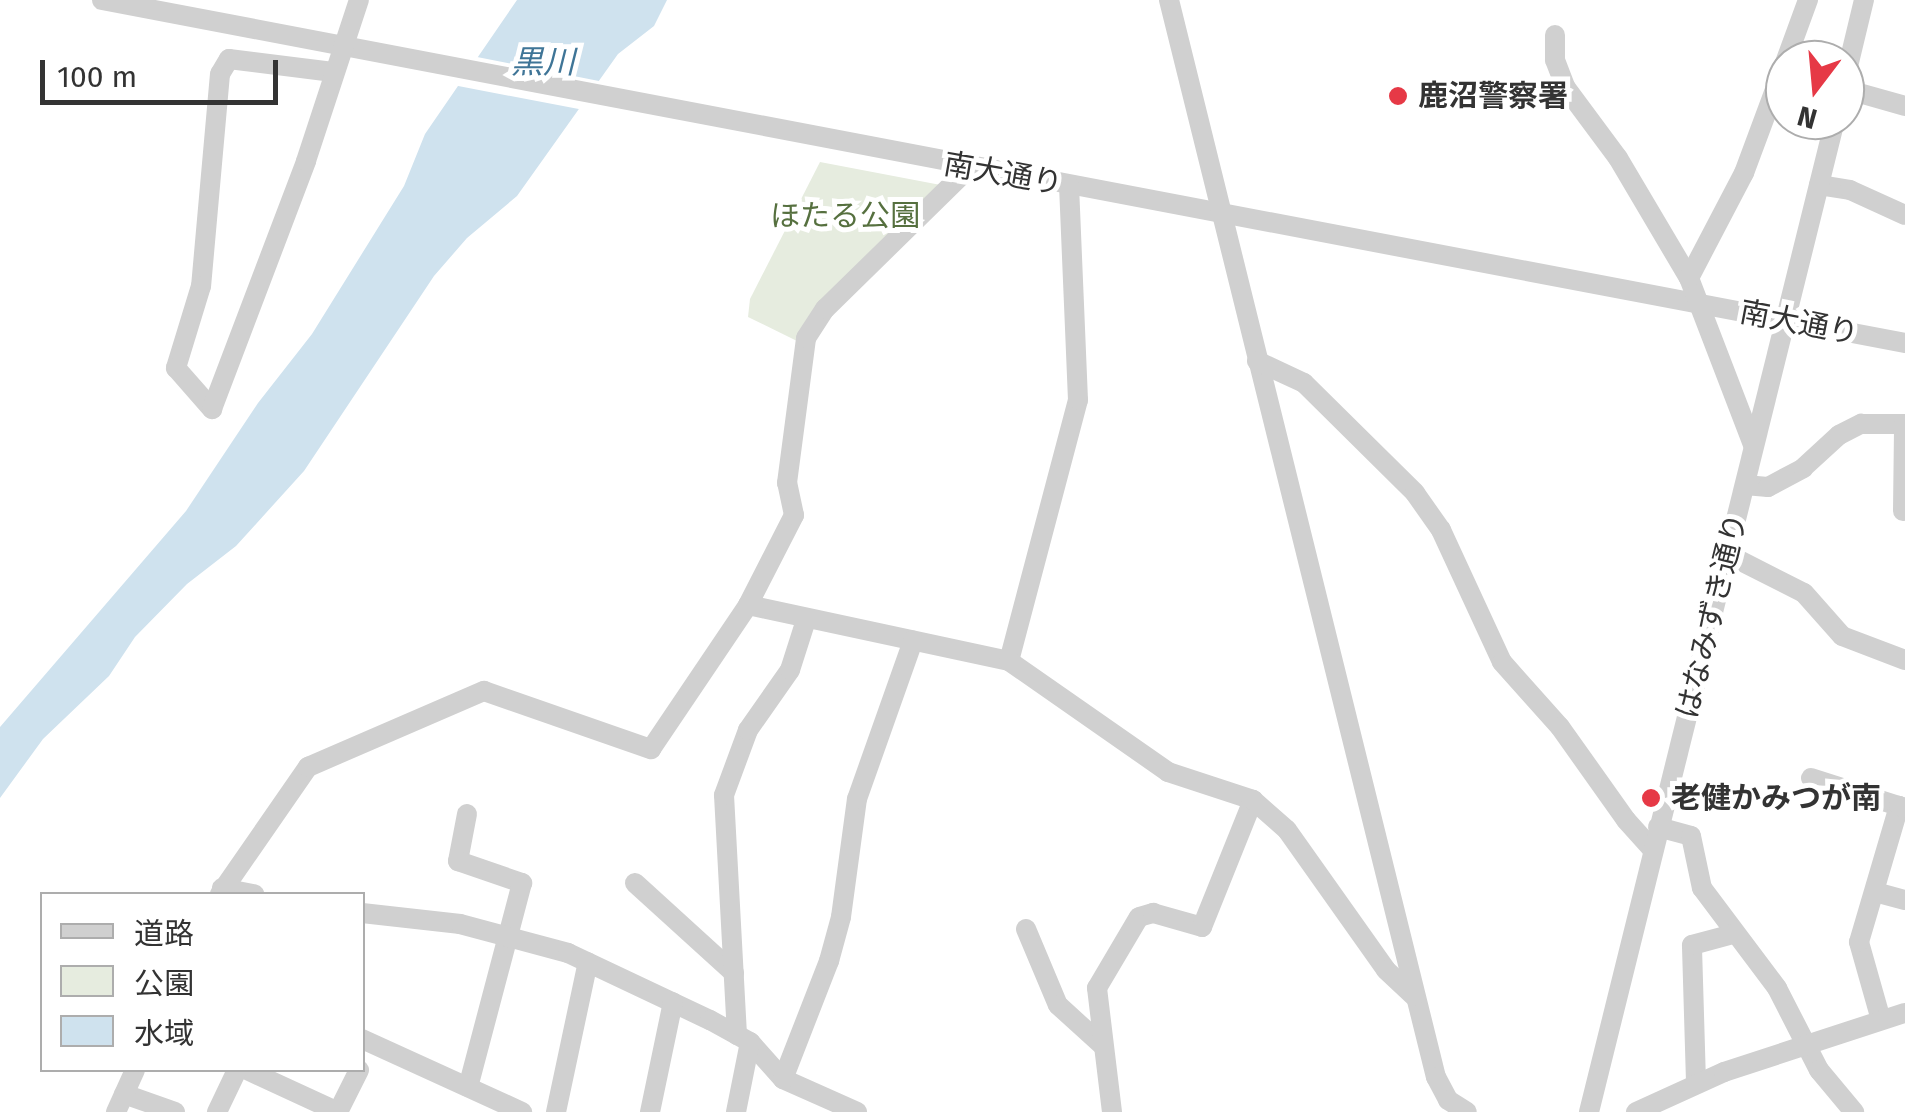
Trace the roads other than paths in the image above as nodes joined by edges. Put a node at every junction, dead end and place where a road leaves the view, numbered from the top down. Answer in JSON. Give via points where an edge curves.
{"nodes":[{"id":1,"x":102,"y":0,"type":"edge"},
{"id":2,"x":359,"y":0,"type":"edge"},
{"id":3,"x":1169,"y":0,"type":"edge"},
{"id":4,"x":1808,"y":0,"type":"edge"},
{"id":5,"x":1864,"y":0,"type":"edge"},
{"id":6,"x":1555,"y":35,"type":"dead end"},
{"id":7,"x":1794,"y":40,"type":"edge"},
{"id":8,"x":1854,"y":40,"type":"edge"},
{"id":9,"x":348,"y":47,"type":"junction"},
{"id":10,"x":333,"y":72,"type":"junction"},
{"id":11,"x":1865,"y":95,"type":"edge"},
{"id":12,"x":1905,"y":106,"type":"edge"},
{"id":13,"x":1765,"y":118,"type":"edge"},
{"id":14,"x":1830,"y":140,"type":"edge"},
{"id":15,"x":969,"y":168,"type":"junction"},
{"id":16,"x":1819,"y":185,"type":"junction"},
{"id":17,"x":1069,"y":186,"type":"junction"},
{"id":18,"x":1222,"y":214,"type":"junction"},
{"id":19,"x":1905,"y":216,"type":"edge"},
{"id":20,"x":1689,"y":278,"type":"junction"},
{"id":21,"x":1701,"y":304,"type":"junction"},
{"id":22,"x":1785,"y":320,"type":"junction"},
{"id":23,"x":1905,"y":343,"type":"edge"},
{"id":24,"x":1257,"y":361,"type":"junction"},
{"id":25,"x":1905,"y":424,"type":"edge"},
{"id":26,"x":1754,"y":447,"type":"junction"},
{"id":27,"x":1745,"y":485,"type":"junction"},
{"id":28,"x":1903,"y":511,"type":"edge"},
{"id":29,"x":1727,"y":554,"type":"junction"},
{"id":30,"x":748,"y":605,"type":"junction"},
{"id":31,"x":806,"y":620,"type":"junction"},
{"id":32,"x":913,"y":641,"type":"junction"},
{"id":33,"x":1905,"y":660,"type":"edge"},
{"id":34,"x":1009,"y":661,"type":"junction"},
{"id":35,"x":1811,"y":778,"type":"dead end"},
{"id":36,"x":1253,"y":800,"type":"junction"},
{"id":37,"x":1902,"y":807,"type":"edge"},
{"id":38,"x":467,"y":814,"type":"dead end"},
{"id":39,"x":1658,"y":827,"type":"junction"},
{"id":40,"x":1653,"y":850,"type":"junction"},
{"id":41,"x":635,"y":883,"type":"dead end"},
{"id":42,"x":221,"y":891,"type":"edge"},
{"id":43,"x":1875,"y":892,"type":"junction"},
{"id":44,"x":1905,"y":900,"type":"edge"},
{"id":45,"x":365,"y":913,"type":"edge"},
{"id":46,"x":1026,"y":929,"type":"dead end"},
{"id":47,"x":1734,"y":934,"type":"junction"},
{"id":48,"x":507,"y":936,"type":"junction"},
{"id":49,"x":588,"y":962,"type":"junction"},
{"id":50,"x":734,"y":973,"type":"junction"},
{"id":51,"x":1415,"y":997,"type":"junction"},
{"id":52,"x":673,"y":1002,"type":"junction"},
{"id":53,"x":1905,"y":1013,"type":"edge"},
{"id":54,"x":1881,"y":1020,"type":"junction"},
{"id":55,"x":744,"y":1038,"type":"junction"},
{"id":56,"x":1804,"y":1044,"type":"junction"},
{"id":57,"x":1102,"y":1045,"type":"junction"},
{"id":58,"x":366,"y":1048,"type":"edge"},
{"id":59,"x":134,"y":1072,"type":"edge"},
{"id":60,"x":236,"y":1072,"type":"edge"},
{"id":61,"x":251,"y":1072,"type":"edge"},
{"id":62,"x":358,"y":1072,"type":"edge"},
{"id":63,"x":783,"y":1079,"type":"junction"},
{"id":64,"x":1696,"y":1082,"type":"junction"},
{"id":65,"x":468,"y":1087,"type":"junction"},
{"id":66,"x":120,"y":1103,"type":"edge"},
{"id":67,"x":1447,"y":1106,"type":"edge"},
{"id":68,"x":829,"y":1107,"type":"edge"},
{"id":69,"x":175,"y":1112,"type":"edge"},
{"id":70,"x":217,"y":1112,"type":"edge"},
{"id":71,"x":338,"y":1112,"type":"edge"},
{"id":72,"x":522,"y":1112,"type":"edge"},
{"id":73,"x":556,"y":1112,"type":"edge"},
{"id":74,"x":650,"y":1112,"type":"edge"},
{"id":75,"x":736,"y":1112,"type":"edge"},
{"id":76,"x":857,"y":1112,"type":"edge"},
{"id":77,"x":1112,"y":1112,"type":"edge"},
{"id":78,"x":1467,"y":1112,"type":"edge"},
{"id":79,"x":1589,"y":1112,"type":"edge"},
{"id":80,"x":1636,"y":1112,"type":"edge"},
{"id":81,"x":1854,"y":1112,"type":"edge"}],
"edges":[{"from":1,"to":9,"type":"street","name":"南大通り"},
{"from":2,"to":9,"type":"street"},
{"from":3,"to":18,"type":"street"},
{"from":4,"to":7,"type":"street"},
{"from":5,"to":8,"type":"street"},
{"from":6,"to":20,"type":"street","via":[[1555,60],[1566,88],[1618,158]]},
{"from":9,"to":10,"type":"street"},
{"from":9,"to":15,"type":"street","name":"南大通り"},
{"from":10,"to":10,"type":"street","via":[[306,162],[212,409],[176,368],[201,286],[220,74],[229,60]]},
{"from":11,"to":12,"type":"street"},
{"from":13,"to":20,"type":"street"},
{"from":14,"to":16,"type":"street","name":"はなみずき通り"},
{"from":15,"to":17,"type":"street","name":"南大通り"},
{"from":15,"to":30,"type":"street","via":[[826,309],[806,338],[787,483],[794,516]]},
{"from":16,"to":19,"type":"street","via":[[1850,190]]},
{"from":16,"to":22,"type":"street","name":"はなみずき通り"},
{"from":17,"to":18,"type":"street","name":"南大通り"},
{"from":17,"to":34,"type":"street","via":[[1078,400]]},
{"from":18,"to":21,"type":"street","name":"南大通り"},
{"from":18,"to":24,"type":"street"},
{"from":20,"to":21,"type":"street"},
{"from":21,"to":22,"type":"street","name":"南大通り"},
{"from":21,"to":26,"type":"street"},
{"from":22,"to":23,"type":"street","name":"南大通り"},
{"from":22,"to":26,"type":"street","name":"はなみずき通り"},
{"from":24,"to":40,"type":"street","via":[[1304,382],[1414,493],[1441,530],[1502,662],[1560,726]]},
{"from":24,"to":51,"type":"street"},
{"from":25,"to":27,"type":"street","via":[[1861,424],[1768,488]]},
{"from":25,"to":28,"type":"street"},
{"from":26,"to":27,"type":"street","name":"はなみずき通り"},
{"from":27,"to":29,"type":"street","name":"はなみずき通り"},
{"from":29,"to":33,"type":"street","via":[[1804,593],[1842,636]]},
{"from":29,"to":39,"type":"street","name":"はなみずき通り"},
{"from":30,"to":31,"type":"street"},
{"from":30,"to":42,"type":"street","via":[[651,750],[484,691],[308,767]]},
{"from":31,"to":32,"type":"street"},
{"from":31,"to":50,"type":"street","via":[[790,670],[748,730],[724,795]]},
{"from":32,"to":34,"type":"street"},
{"from":32,"to":63,"type":"street","via":[[857,799],[829,961]]},
{"from":34,"to":36,"type":"street","via":[[1168,772]]},
{"from":35,"to":37,"type":"street"},
{"from":36,"to":51,"type":"street","via":[[1287,830],[1386,970]]},
{"from":36,"to":57,"type":"street","via":[[1202,927],[1154,913],[1139,917],[1097,988]]},
{"from":37,"to":43,"type":"street"},
{"from":38,"to":48,"type":"street","via":[[458,861],[522,883]]},
{"from":39,"to":40,"type":"street","name":"はなみずき通り"},
{"from":39,"to":47,"type":"street","via":[[1691,836],[1702,888]]},
{"from":40,"to":79,"type":"street","name":"はなみずき通り"},
{"from":41,"to":50,"type":"street"},
{"from":43,"to":44,"type":"street"},
{"from":43,"to":54,"type":"street","via":[[1859,942]]},
{"from":45,"to":48,"type":"street"},
{"from":46,"to":57,"type":"street","via":[[1058,1004]]},
{"from":47,"to":56,"type":"street","via":[[1777,988]]},
{"from":47,"to":64,"type":"street","via":[[1692,945]]},
{"from":48,"to":49,"type":"street"},
{"from":48,"to":65,"type":"street"},
{"from":49,"to":52,"type":"street"},
{"from":49,"to":73,"type":"street"},
{"from":50,"to":55,"type":"street"},
{"from":51,"to":67,"type":"street"},
{"from":52,"to":55,"type":"street"},
{"from":52,"to":74,"type":"street"},
{"from":53,"to":54,"type":"street"},
{"from":54,"to":56,"type":"street"},
{"from":55,"to":63,"type":"street"},
{"from":55,"to":75,"type":"street"},
{"from":56,"to":64,"type":"street"},
{"from":56,"to":81,"type":"street"},
{"from":57,"to":77,"type":"street"},
{"from":58,"to":65,"type":"street"},
{"from":59,"to":66,"type":"street"},
{"from":60,"to":70,"type":"street"},
{"from":61,"to":71,"type":"street"},
{"from":62,"to":71,"type":"street"},
{"from":63,"to":68,"type":"street"},
{"from":64,"to":80,"type":"street"},
{"from":65,"to":72,"type":"street"},
{"from":66,"to":69,"type":"street"},
{"from":67,"to":78,"type":"street"},
{"from":68,"to":76,"type":"street"}]}
